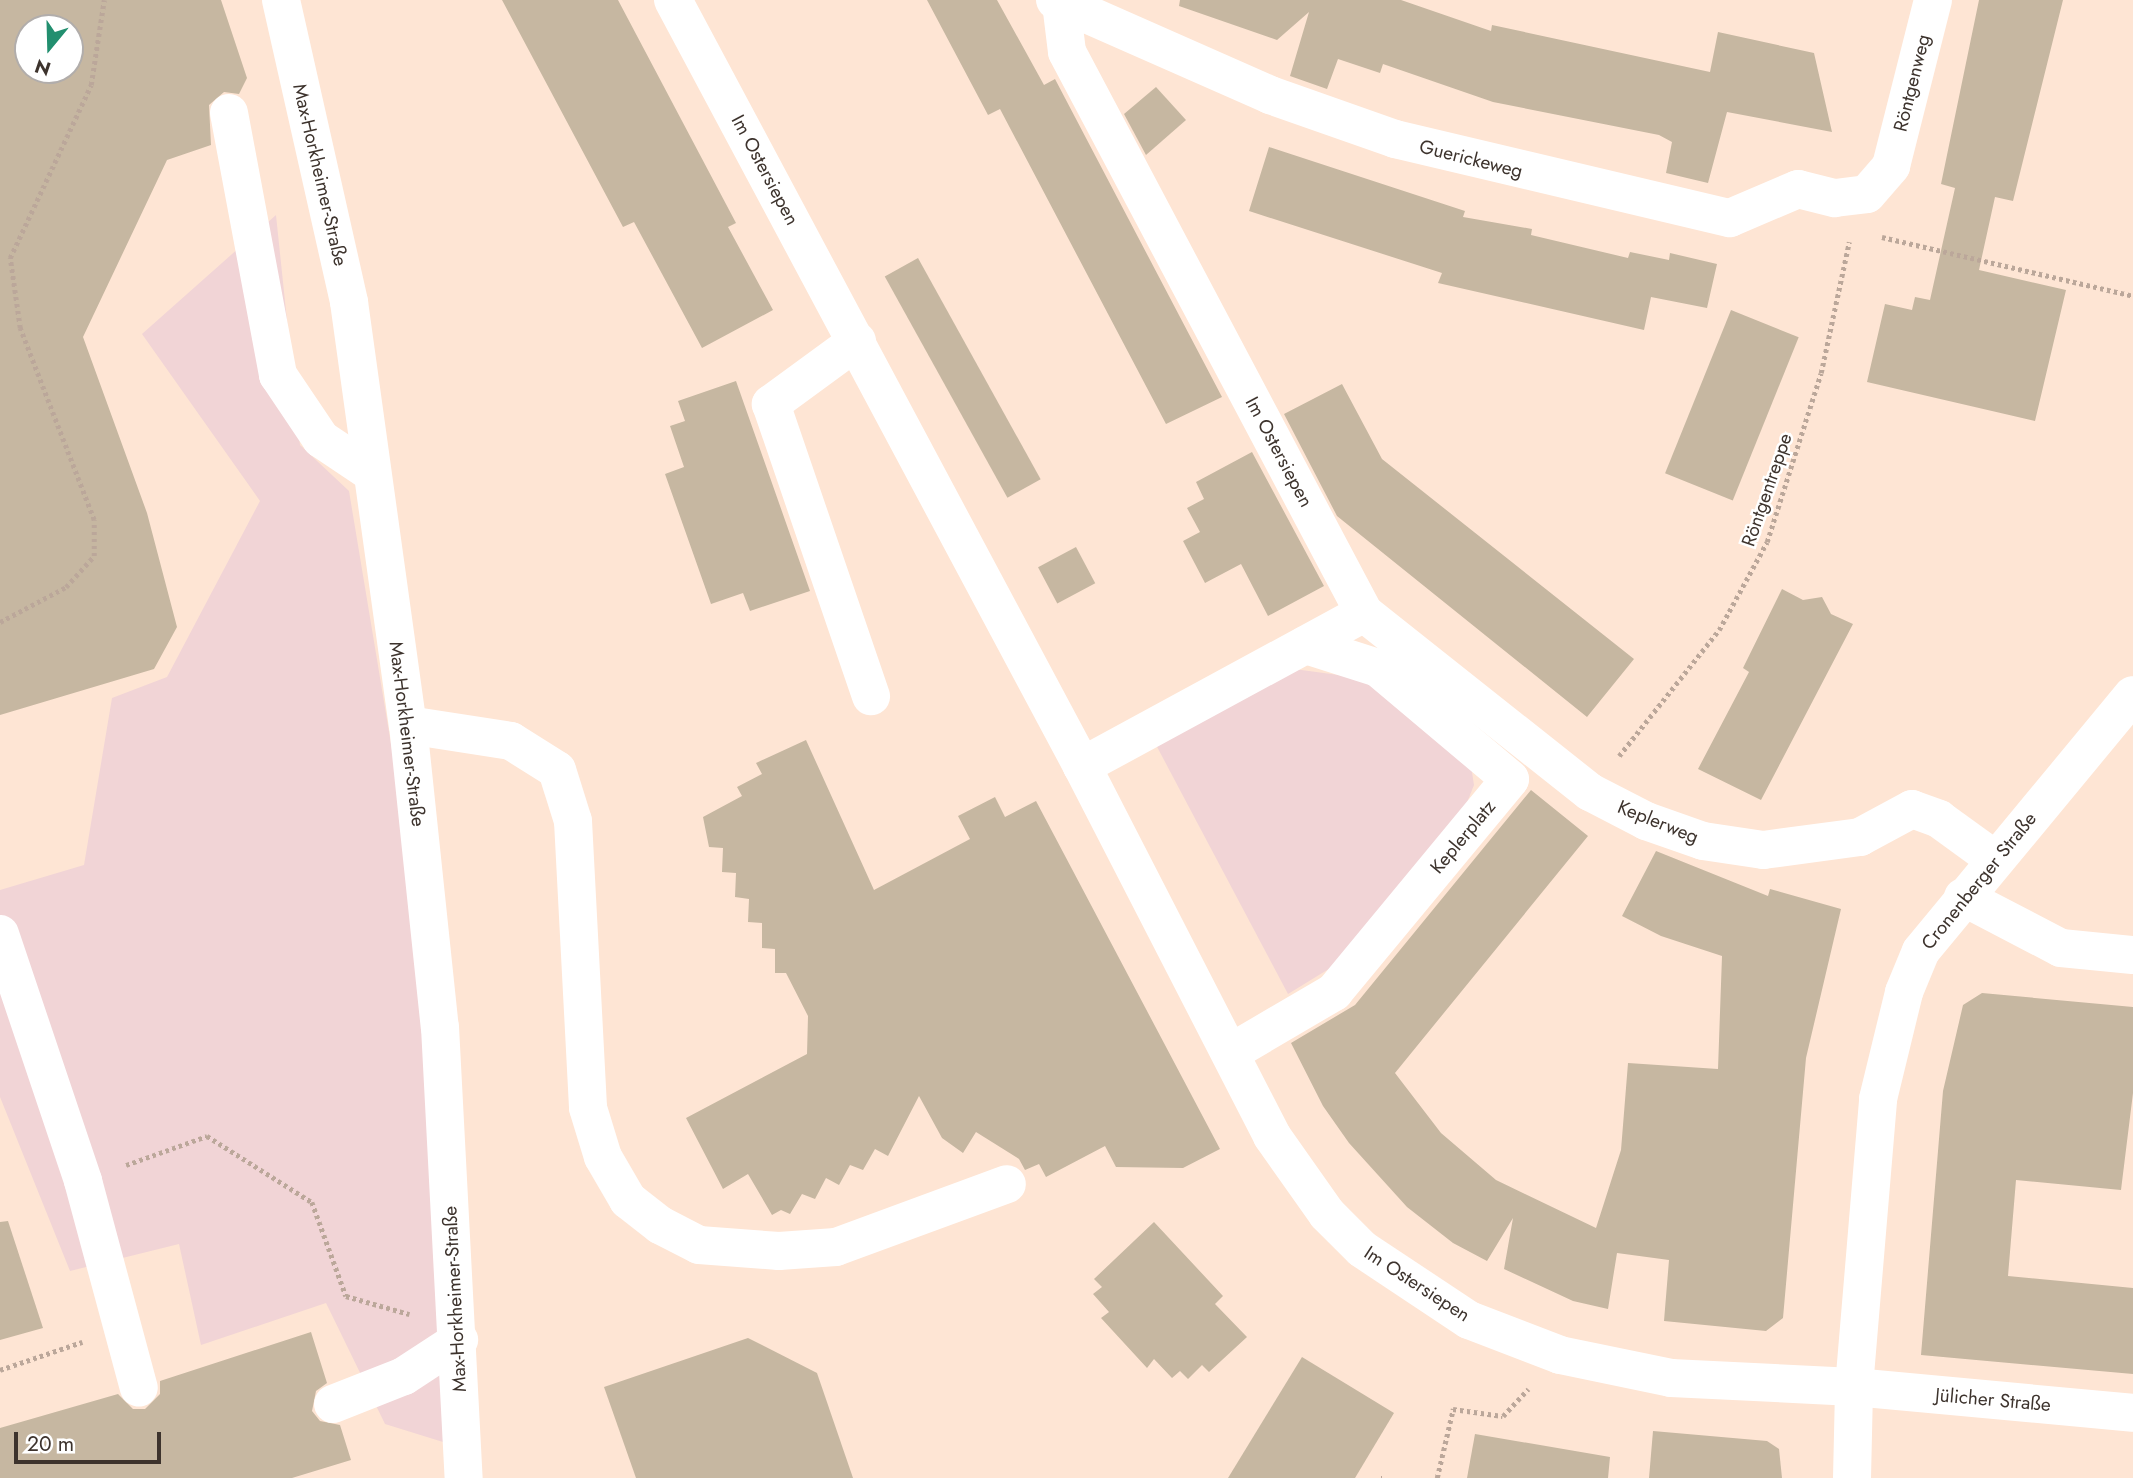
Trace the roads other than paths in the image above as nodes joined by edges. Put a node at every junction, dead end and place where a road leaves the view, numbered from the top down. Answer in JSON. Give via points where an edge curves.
{"nodes":[{"id":1,"x":281,"y":0,"type":"edge"},
{"id":2,"x":673,"y":0,"type":"edge"},
{"id":3,"x":1933,"y":0,"type":"edge"},
{"id":4,"x":1058,"y":1,"type":"edge"},
{"id":5,"x":229,"y":113,"type":"dead end"},
{"id":6,"x":1891,"y":166,"type":"joint"},
{"id":7,"x":857,"y":341,"type":"junction"},
{"id":8,"x":372,"y":473,"type":"junction"},
{"id":9,"x":1364,"y":613,"type":"junction"},
{"id":10,"x":1306,"y":645,"type":"junction"},
{"id":11,"x":2133,"y":695,"type":"edge"},
{"id":12,"x":870,"y":696,"type":"dead end"},
{"id":13,"x":408,"y":725,"type":"junction"},
{"id":14,"x":1082,"y":766,"type":"junction"},
{"id":15,"x":1994,"y":859,"type":"junction"},
{"id":16,"x":1963,"y":897,"type":"junction"},
{"id":17,"x":0,"y":934,"type":"edge"},
{"id":18,"x":2133,"y":955,"type":"edge"},
{"id":19,"x":1230,"y":1053,"type":"junction"},
{"id":20,"x":1007,"y":1184,"type":"dead end"},
{"id":21,"x":458,"y":1334,"type":"junction"},
{"id":22,"x":1854,"y":1387,"type":"junction"},
{"id":23,"x":139,"y":1388,"type":"dead end"},
{"id":24,"x":333,"y":1404,"type":"dead end"},
{"id":25,"x":2133,"y":1413,"type":"edge"},
{"id":26,"x":464,"y":1478,"type":"edge"},
{"id":27,"x":1852,"y":1478,"type":"edge"}],
"edges":[{"from":1,"to":8,"type":"street","name":"Max-Horkheimer-Straße","via":[[349,302]]},
{"from":2,"to":7,"type":"street","name":"Im Ostersiepen"},
{"from":3,"to":6,"type":"street","name":"Röntgenweg"},
{"from":4,"to":6,"type":"street","name":"Guerickeweg","via":[[1270,96],[1395,139],[1730,218],[1798,190],[1835,198],[1867,194]]},
{"from":4,"to":9,"type":"street","name":"Im Ostersiepen","via":[[1067,52]]},
{"from":5,"to":8,"type":"street","via":[[278,375],[321,439]]},
{"from":7,"to":12,"type":"street","via":[[771,404]]},
{"from":7,"to":14,"type":"street","name":"Im Ostersiepen"},
{"from":8,"to":13,"type":"street","name":"Max-Horkheimer-Straße"},
{"from":9,"to":10,"type":"street"},
{"from":9,"to":15,"type":"street","name":"Keplerweg","via":[[1590,792],[1646,821],[1703,841],[1763,850],[1860,837],[1912,809],[1939,819]]},
{"from":10,"to":14,"type":"street"},
{"from":10,"to":19,"type":"street","name":"Keplerplatz","via":[[1378,668],[1510,779],[1334,992]]},
{"from":11,"to":15,"type":"street","name":"Cronenberger Straße"},
{"from":13,"to":20,"type":"street","via":[[511,741],[557,769],[573,821],[588,1108],[603,1157],[628,1200],[660,1225],[699,1245],[779,1251],[836,1247]]},
{"from":13,"to":21,"type":"street","name":"Max-Horkheimer-Straße","via":[[440,1027]]},
{"from":14,"to":19,"type":"street","name":"Im Ostersiepen"},
{"from":15,"to":16,"type":"street","name":"Cronenberger Straße"},
{"from":16,"to":18,"type":"street","via":[[2061,948]]},
{"from":16,"to":22,"type":"street","name":"Cronenberger Straße","via":[[1921,951],[1888,1040],[1878,1098]]},
{"from":17,"to":23,"type":"street","via":[[83,1181]]},
{"from":19,"to":22,"type":"street","name":"Im Ostersiepen","via":[[1272,1136],[1327,1214],[1362,1249],[1469,1320],[1560,1355],[1671,1378]]},
{"from":21,"to":24,"type":"street","via":[[404,1376]]},
{"from":21,"to":26,"type":"street","name":"Max-Horkheimer-Straße"},
{"from":22,"to":25,"type":"street","name":"Jülicher Straße"},
{"from":22,"to":27,"type":"street","name":"Cronenberger Straße"}]}
